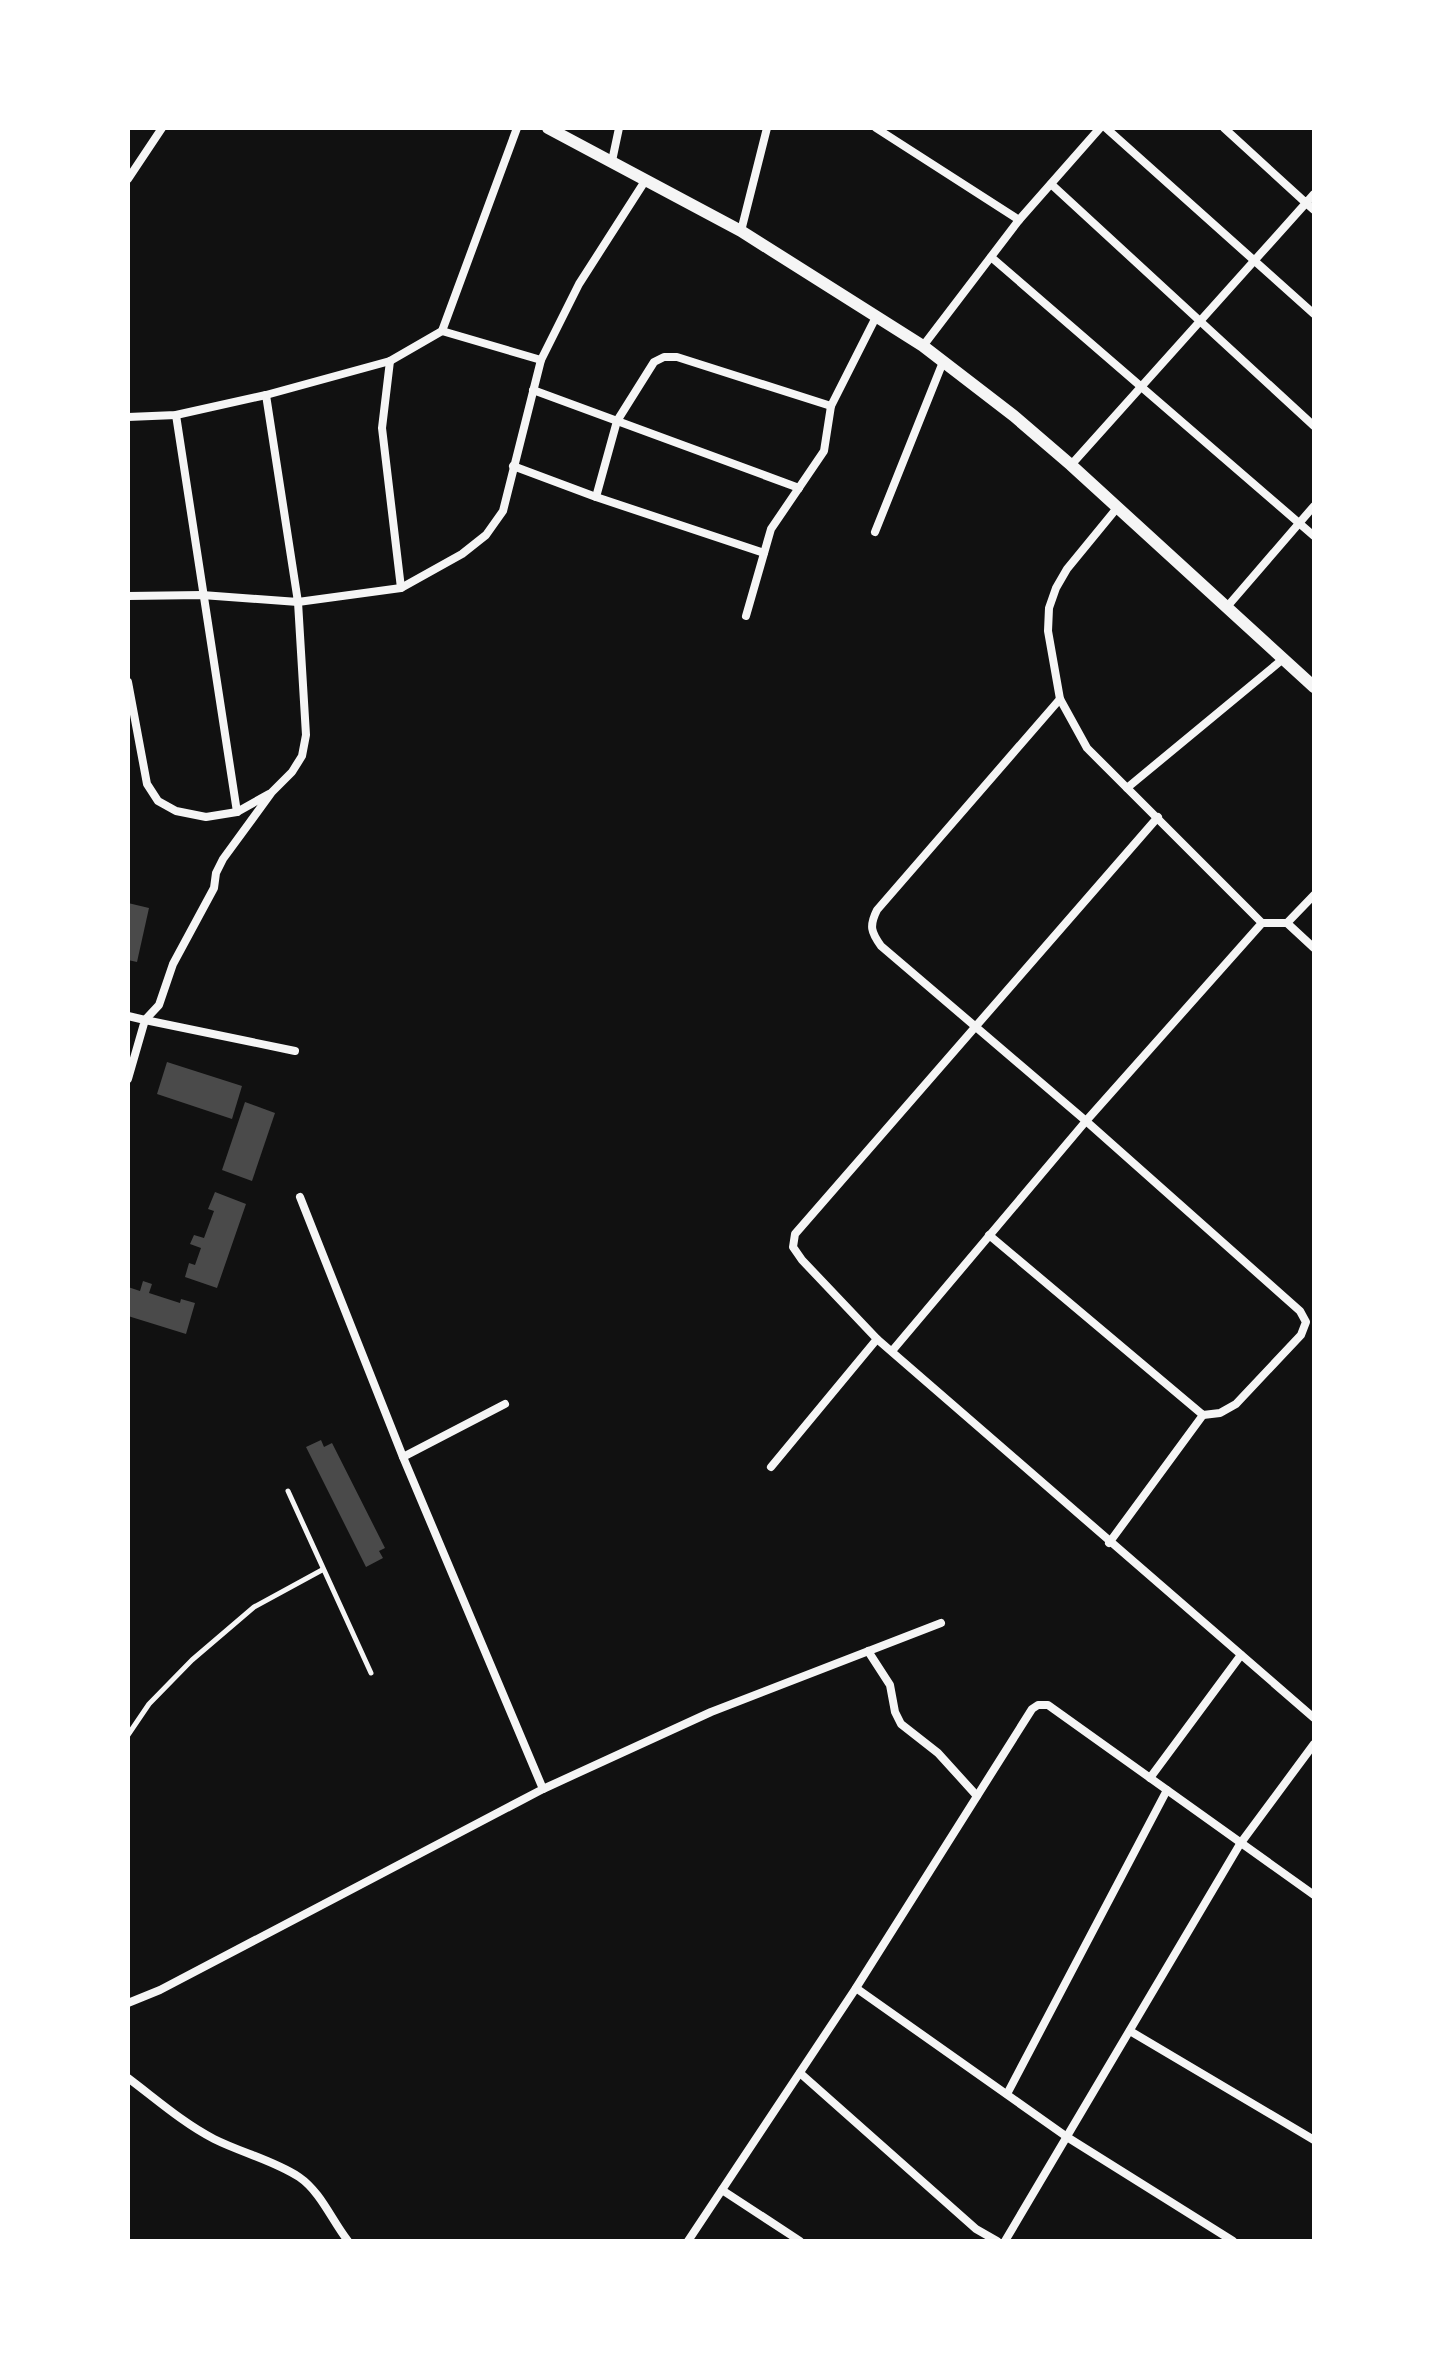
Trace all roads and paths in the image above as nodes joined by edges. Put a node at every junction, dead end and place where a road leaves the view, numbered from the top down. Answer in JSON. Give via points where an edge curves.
{"nodes":[{"id":1,"x":162,"y":128,"type":"edge"},
{"id":2,"x":517,"y":128,"type":"edge"},
{"id":3,"x":548,"y":128,"type":"edge"},
{"id":4,"x":619,"y":128,"type":"edge"},
{"id":5,"x":767,"y":128,"type":"edge"},
{"id":6,"x":876,"y":128,"type":"edge"},
{"id":7,"x":1103,"y":128,"type":"edge"},
{"id":8,"x":1224,"y":128,"type":"edge"},
{"id":9,"x":612,"y":161,"type":"junction"},
{"id":10,"x":128,"y":179,"type":"edge"},
{"id":11,"x":645,"y":181,"type":"junction"},
{"id":12,"x":1051,"y":184,"type":"junction"},
{"id":13,"x":1314,"y":194,"type":"edge"},
{"id":14,"x":1306,"y":203,"type":"junction"},
{"id":15,"x":1314,"y":210,"type":"edge"},
{"id":16,"x":1019,"y":220,"type":"junction"},
{"id":17,"x":741,"y":231,"type":"junction"},
{"id":18,"x":991,"y":257,"type":"junction"},
{"id":19,"x":1255,"y":261,"type":"junction"},
{"id":20,"x":1314,"y":314,"type":"edge"},
{"id":21,"x":876,"y":317,"type":"junction"},
{"id":22,"x":1199,"y":322,"type":"junction"},
{"id":23,"x":442,"y":331,"type":"junction"},
{"id":24,"x":923,"y":346,"type":"junction"},
{"id":25,"x":541,"y":360,"type":"junction"},
{"id":26,"x":390,"y":361,"type":"junction"},
{"id":27,"x":943,"y":362,"type":"junction"},
{"id":28,"x":1142,"y":386,"type":"junction"},
{"id":29,"x":533,"y":390,"type":"junction"},
{"id":30,"x":266,"y":395,"type":"junction"},
{"id":31,"x":831,"y":406,"type":"junction"},
{"id":32,"x":176,"y":415,"type":"junction"},
{"id":33,"x":128,"y":417,"type":"edge"},
{"id":34,"x":617,"y":421,"type":"junction"},
{"id":35,"x":1314,"y":426,"type":"edge"},
{"id":36,"x":1071,"y":465,"type":"junction"},
{"id":37,"x":513,"y":466,"type":"junction"},
{"id":38,"x":799,"y":488,"type":"junction"},
{"id":39,"x":596,"y":497,"type":"junction"},
{"id":40,"x":1314,"y":506,"type":"edge"},
{"id":41,"x":1117,"y":508,"type":"junction"},
{"id":42,"x":1299,"y":523,"type":"junction"},
{"id":43,"x":875,"y":532,"type":"dead end"},
{"id":44,"x":1314,"y":536,"type":"edge"},
{"id":45,"x":764,"y":553,"type":"junction"},
{"id":46,"x":401,"y":588,"type":"junction"},
{"id":47,"x":202,"y":595,"type":"junction"},
{"id":48,"x":128,"y":596,"type":"edge"},
{"id":49,"x":298,"y":602,"type":"junction"},
{"id":50,"x":1226,"y":608,"type":"junction"},
{"id":51,"x":746,"y":616,"type":"dead end"},
{"id":52,"x":1283,"y":659,"type":"junction"},
{"id":53,"x":128,"y":682,"type":"edge"},
{"id":54,"x":1314,"y":687,"type":"edge"},
{"id":55,"x":1060,"y":699,"type":"junction"},
{"id":56,"x":1127,"y":788,"type":"junction"},
{"id":57,"x":272,"y":792,"type":"junction"},
{"id":58,"x":237,"y":812,"type":"junction"},
{"id":59,"x":1158,"y":817,"type":"junction"},
{"id":60,"x":1314,"y":895,"type":"edge"},
{"id":61,"x":1262,"y":923,"type":"junction"},
{"id":62,"x":1287,"y":923,"type":"junction"},
{"id":63,"x":1314,"y":948,"type":"edge"},
{"id":64,"x":128,"y":1016,"type":"edge"},
{"id":65,"x":145,"y":1020,"type":"junction"},
{"id":66,"x":975,"y":1028,"type":"junction"},
{"id":67,"x":295,"y":1051,"type":"dead end"},
{"id":68,"x":128,"y":1079,"type":"edge"},
{"id":69,"x":1086,"y":1121,"type":"junction"},
{"id":70,"x":300,"y":1197,"type":"dead end"},
{"id":71,"x":989,"y":1235,"type":"junction"},
{"id":72,"x":877,"y":1339,"type":"junction"},
{"id":73,"x":892,"y":1351,"type":"junction"},
{"id":74,"x":505,"y":1404,"type":"dead end"},
{"id":75,"x":1203,"y":1415,"type":"junction"},
{"id":76,"x":403,"y":1457,"type":"junction"},
{"id":77,"x":771,"y":1467,"type":"dead end"},
{"id":78,"x":288,"y":1491,"type":"dead end"},
{"id":79,"x":1109,"y":1543,"type":"junction"},
{"id":80,"x":322,"y":1570,"type":"junction"},
{"id":81,"x":941,"y":1623,"type":"dead end"},
{"id":82,"x":868,"y":1651,"type":"junction"},
{"id":83,"x":1241,"y":1655,"type":"junction"},
{"id":84,"x":371,"y":1673,"type":"dead end"},
{"id":85,"x":1314,"y":1718,"type":"edge"},
{"id":86,"x":128,"y":1735,"type":"edge"},
{"id":87,"x":1314,"y":1744,"type":"edge"},
{"id":88,"x":1150,"y":1778,"type":"junction"},
{"id":89,"x":543,"y":1789,"type":"junction"},
{"id":90,"x":1167,"y":1790,"type":"junction"},
{"id":91,"x":977,"y":1796,"type":"junction"},
{"id":92,"x":1240,"y":1844,"type":"junction"},
{"id":93,"x":1314,"y":1895,"type":"edge"},
{"id":94,"x":856,"y":1988,"type":"junction"},
{"id":95,"x":128,"y":2003,"type":"edge"},
{"id":96,"x":1130,"y":2031,"type":"junction"},
{"id":97,"x":800,"y":2073,"type":"junction"},
{"id":98,"x":128,"y":2078,"type":"edge"},
{"id":99,"x":1007,"y":2094,"type":"junction"},
{"id":100,"x":1067,"y":2137,"type":"junction"},
{"id":101,"x":1314,"y":2140,"type":"edge"},
{"id":102,"x":722,"y":2190,"type":"junction"},
{"id":103,"x":348,"y":2241,"type":"edge"},
{"id":104,"x":688,"y":2241,"type":"edge"},
{"id":105,"x":800,"y":2241,"type":"edge"},
{"id":106,"x":997,"y":2241,"type":"edge"},
{"id":107,"x":1005,"y":2241,"type":"edge"},
{"id":108,"x":1233,"y":2241,"type":"edge"}],
"edges":[{"from":1,"to":10,"type":"street"},
{"from":2,"to":23,"type":"street"},
{"from":3,"to":9,"type":"street"},
{"from":4,"to":9,"type":"street"},
{"from":5,"to":17,"type":"street"},
{"from":6,"to":16,"type":"street"},
{"from":7,"to":12,"type":"street"},
{"from":7,"to":19,"type":"street"},
{"from":8,"to":14,"type":"street"},
{"from":9,"to":11,"type":"street"},
{"from":11,"to":17,"type":"street"},
{"from":11,"to":25,"type":"street","via":[[579,284]]},
{"from":12,"to":16,"type":"street"},
{"from":12,"to":22,"type":"street"},
{"from":13,"to":14,"type":"street"},
{"from":14,"to":15,"type":"street"},
{"from":14,"to":19,"type":"street"},
{"from":16,"to":18,"type":"street"},
{"from":17,"to":21,"type":"street"},
{"from":18,"to":24,"type":"street"},
{"from":18,"to":28,"type":"street"},
{"from":19,"to":20,"type":"street"},
{"from":19,"to":22,"type":"street"},
{"from":21,"to":24,"type":"street"},
{"from":21,"to":31,"type":"street"},
{"from":22,"to":28,"type":"street"},
{"from":22,"to":35,"type":"street"},
{"from":23,"to":25,"type":"street"},
{"from":23,"to":26,"type":"street"},
{"from":24,"to":27,"type":"street"},
{"from":25,"to":29,"type":"street"},
{"from":26,"to":30,"type":"street"},
{"from":26,"to":46,"type":"street","via":[[382,428]]},
{"from":27,"to":36,"type":"street"},
{"from":27,"to":43,"type":"street"},
{"from":28,"to":36,"type":"street"},
{"from":28,"to":42,"type":"street"},
{"from":29,"to":34,"type":"street"},
{"from":29,"to":37,"type":"street"},
{"from":30,"to":32,"type":"street"},
{"from":30,"to":49,"type":"street"},
{"from":31,"to":34,"type":"street","via":[[664,357],[654,362]]},
{"from":31,"to":38,"type":"street","via":[[824,451]]},
{"from":32,"to":33,"type":"street"},
{"from":32,"to":47,"type":"street"},
{"from":34,"to":38,"type":"street"},
{"from":34,"to":39,"type":"street"},
{"from":36,"to":41,"type":"street"},
{"from":37,"to":39,"type":"street"},
{"from":37,"to":46,"type":"street","via":[[503,511],[486,535]]},
{"from":38,"to":45,"type":"street","via":[[776,519]]},
{"from":39,"to":45,"type":"street"},
{"from":40,"to":42,"type":"street"},
{"from":41,"to":50,"type":"street"},
{"from":41,"to":55,"type":"street","via":[[1067,569],[1049,608]]},
{"from":42,"to":44,"type":"street"},
{"from":42,"to":50,"type":"street"},
{"from":45,"to":51,"type":"street"},
{"from":46,"to":49,"type":"street"},
{"from":47,"to":48,"type":"street"},
{"from":47,"to":49,"type":"street"},
{"from":47,"to":58,"type":"street"},
{"from":49,"to":57,"type":"street","via":[[306,735],[302,756]]},
{"from":50,"to":52,"type":"street"},
{"from":52,"to":54,"type":"street"},
{"from":52,"to":56,"type":"street"},
{"from":53,"to":58,"type":"street","via":[[147,784],[158,801],[206,817]]},
{"from":55,"to":56,"type":"street","via":[[1087,748]]},
{"from":55,"to":66,"type":"street","via":[[871,923],[881,946]]},
{"from":56,"to":59,"type":"street"},
{"from":57,"to":58,"type":"street"},
{"from":57,"to":65,"type":"street","via":[[223,859],[159,1005]]},
{"from":59,"to":61,"type":"street"},
{"from":59,"to":66,"type":"street"},
{"from":60,"to":62,"type":"street"},
{"from":61,"to":62,"type":"street"},
{"from":61,"to":69,"type":"street"},
{"from":62,"to":63,"type":"street"},
{"from":64,"to":65,"type":"street"},
{"from":65,"to":67,"type":"street"},
{"from":65,"to":68,"type":"street"},
{"from":66,"to":69,"type":"street"},
{"from":66,"to":72,"type":"street","via":[[795,1234],[793,1247],[802,1260]]},
{"from":69,"to":71,"type":"street"},
{"from":69,"to":75,"type":"street","via":[[1300,1311],[1306,1322],[1301,1335],[1236,1404]]},
{"from":70,"to":76,"type":"street"},
{"from":71,"to":73,"type":"street"},
{"from":71,"to":75,"type":"street"},
{"from":72,"to":73,"type":"street"},
{"from":72,"to":77,"type":"street"},
{"from":73,"to":79,"type":"street"},
{"from":74,"to":76,"type":"street"},
{"from":75,"to":79,"type":"street"},
{"from":76,"to":89,"type":"street"},
{"from":78,"to":80,"type":"lane"},
{"from":79,"to":83,"type":"street"},
{"from":80,"to":84,"type":"lane"},
{"from":80,"to":86,"type":"lane","via":[[254,1607],[192,1660],[149,1704]]},
{"from":81,"to":82,"type":"street"},
{"from":82,"to":89,"type":"street","via":[[711,1712]]},
{"from":82,"to":91,"type":"street","via":[[890,1685],[901,1724],[938,1753]]},
{"from":83,"to":85,"type":"street"},
{"from":83,"to":88,"type":"street"},
{"from":87,"to":92,"type":"street"},
{"from":88,"to":90,"type":"street"},
{"from":88,"to":91,"type":"street","via":[[1048,1705],[1038,1705]]},
{"from":89,"to":95,"type":"street"},
{"from":90,"to":92,"type":"street"},
{"from":90,"to":99,"type":"street"},
{"from":91,"to":94,"type":"street"},
{"from":92,"to":93,"type":"street"},
{"from":92,"to":96,"type":"street"},
{"from":94,"to":97,"type":"street"},
{"from":94,"to":99,"type":"street"},
{"from":96,"to":100,"type":"street"},
{"from":96,"to":101,"type":"street"},
{"from":97,"to":102,"type":"street"},
{"from":97,"to":106,"type":"street","via":[[976,2229]]},
{"from":98,"to":103,"type":"street","via":[[214,2139],[301,2179]]},
{"from":99,"to":100,"type":"street"},
{"from":100,"to":107,"type":"street"},
{"from":100,"to":108,"type":"street"},
{"from":102,"to":104,"type":"street"},
{"from":102,"to":105,"type":"street"}]}
